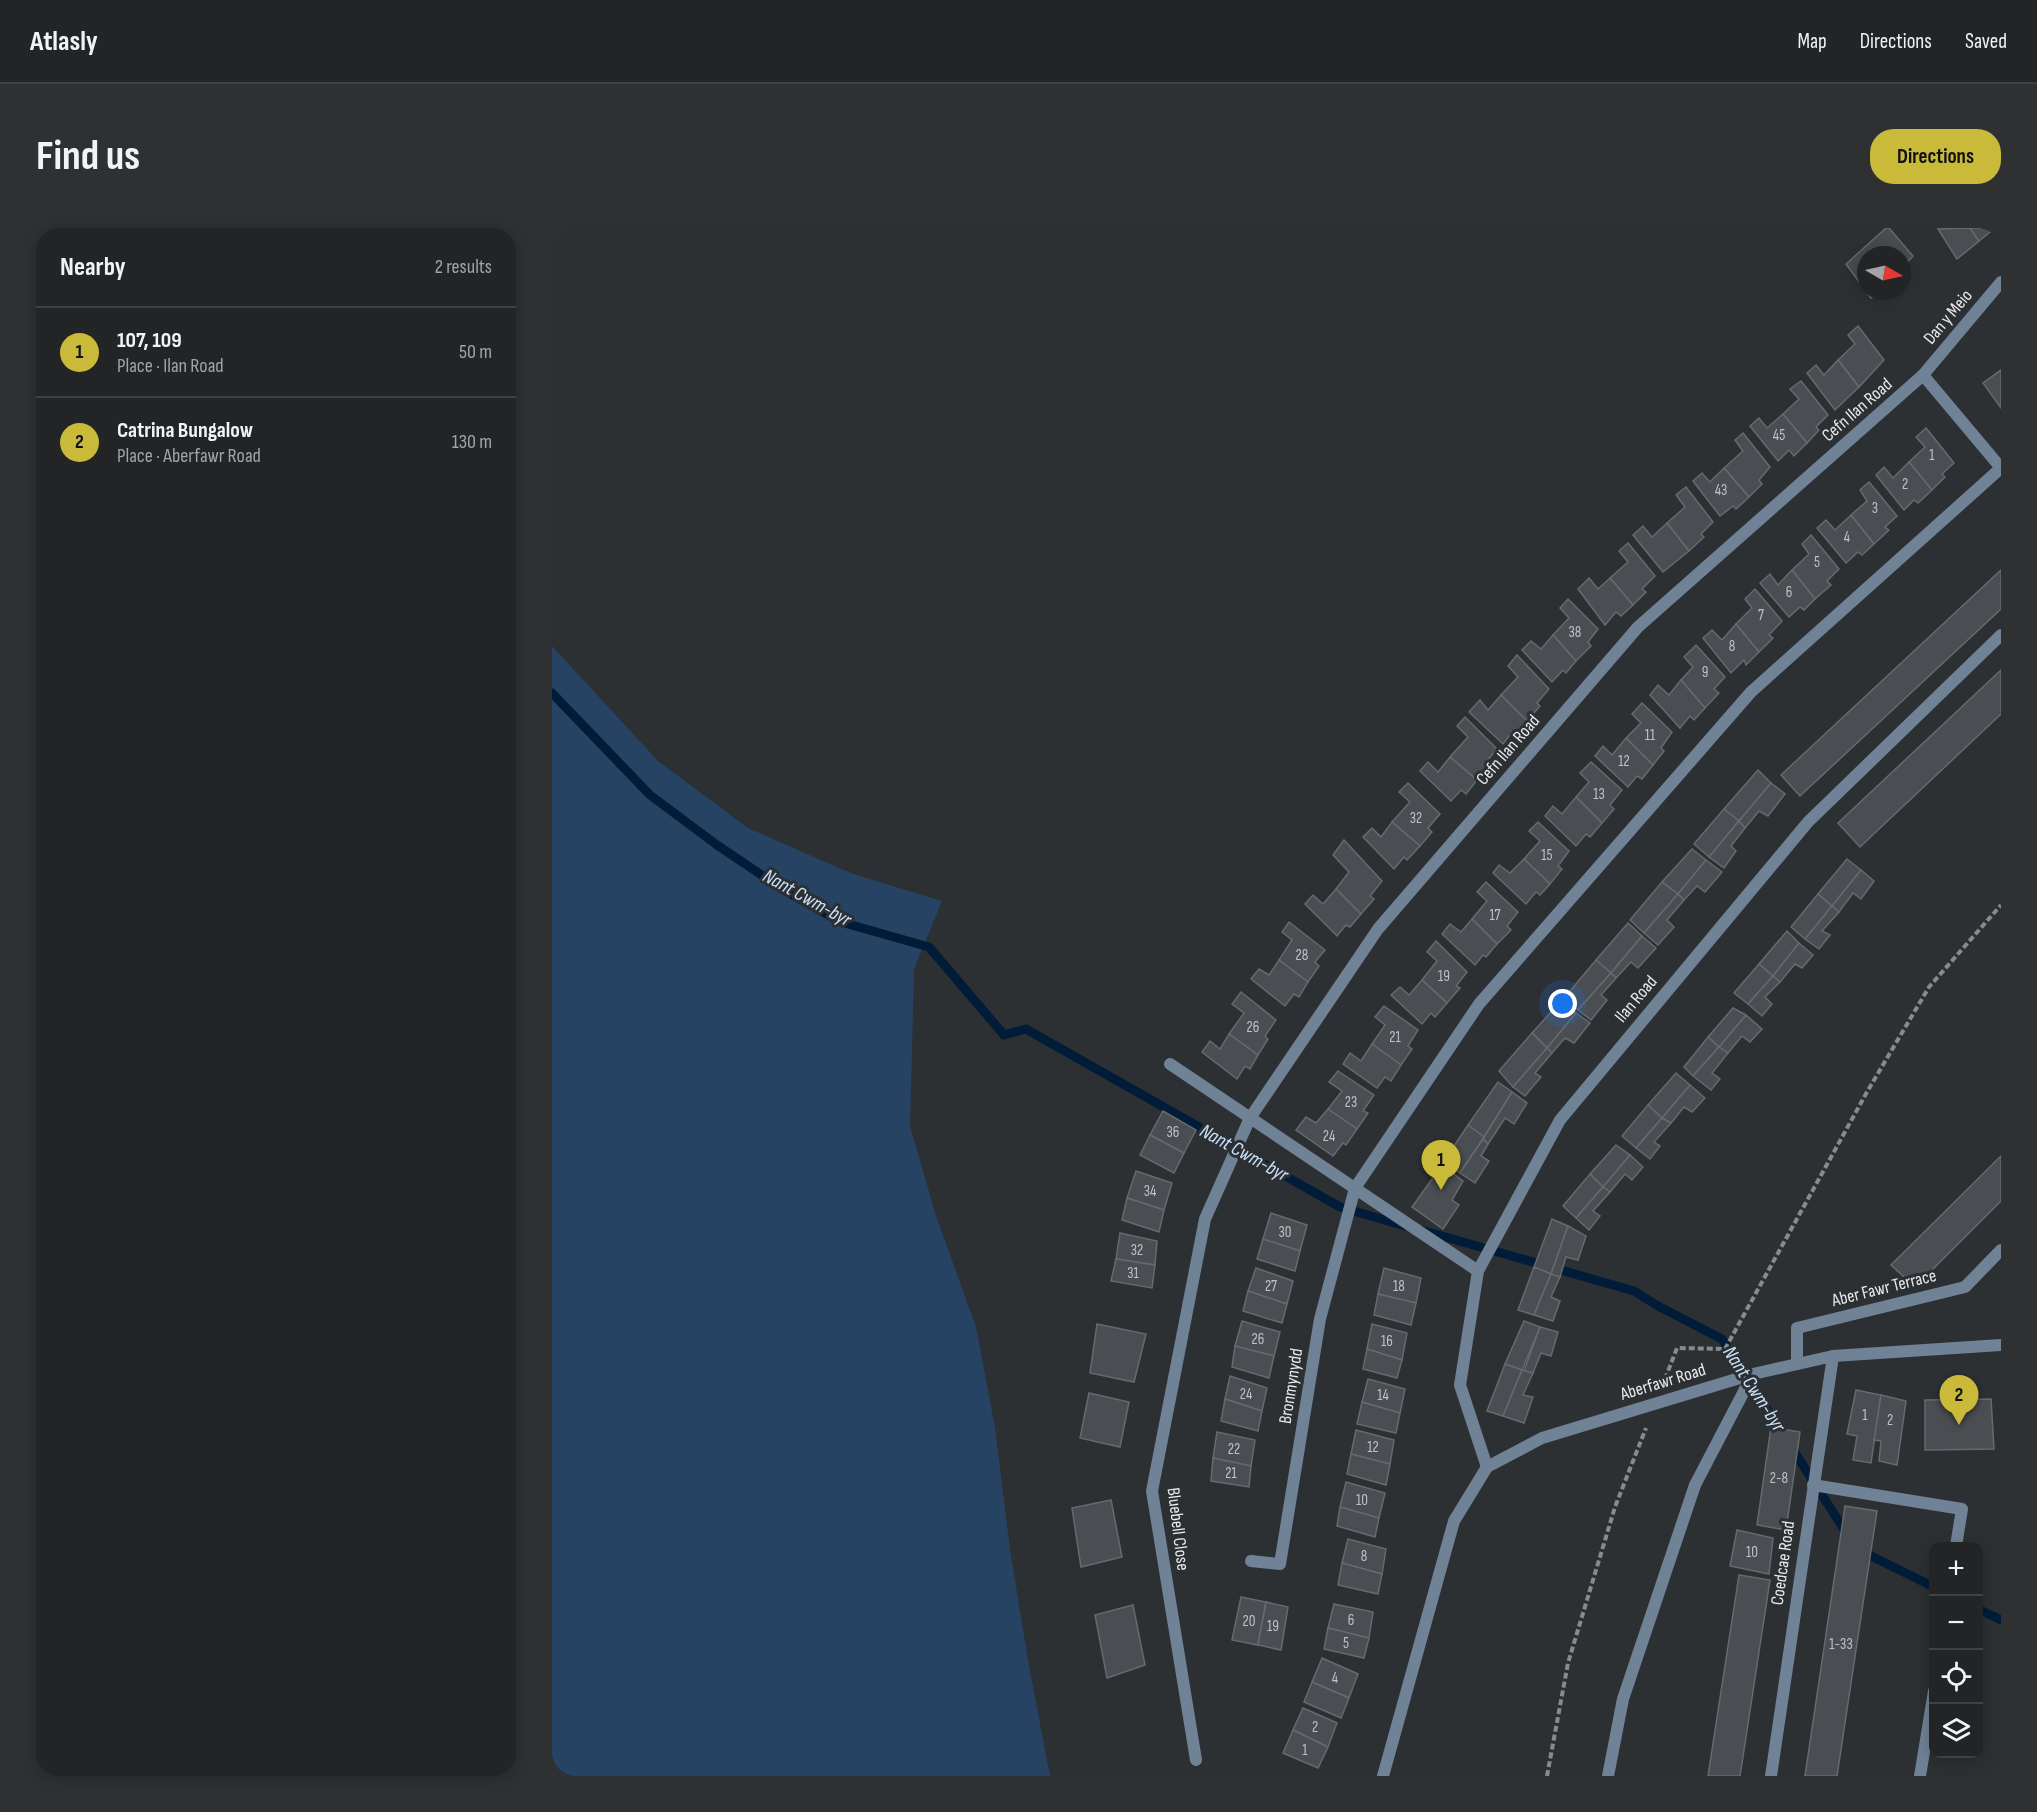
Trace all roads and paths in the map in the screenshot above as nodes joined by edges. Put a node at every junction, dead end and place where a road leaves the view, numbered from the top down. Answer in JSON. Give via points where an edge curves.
{"nodes":[{"id":1,"x":2001,"y":282,"type":"edge"},
{"id":2,"x":1923,"y":375,"type":"junction"},
{"id":3,"x":2000,"y":465,"type":"edge"},
{"id":4,"x":2001,"y":635,"type":"edge"},
{"id":5,"x":2001,"y":905,"type":"edge"},
{"id":6,"x":1170,"y":1064,"type":"dead end"},
{"id":7,"x":1250,"y":1118,"type":"junction"},
{"id":8,"x":1354,"y":1188,"type":"junction"},
{"id":9,"x":2001,"y":1250,"type":"edge"},
{"id":10,"x":1478,"y":1270,"type":"junction"},
{"id":11,"x":1189,"y":1305,"type":"joint"},
{"id":12,"x":2001,"y":1345,"type":"edge"},
{"id":13,"x":1833,"y":1356,"type":"junction"},
{"id":14,"x":1797,"y":1364,"type":"junction"},
{"id":15,"x":1753,"y":1374,"type":"junction"},
{"id":16,"x":1664,"y":1380,"type":"dead end"},
{"id":17,"x":1648,"y":1422,"type":"dead end"},
{"id":18,"x":1487,"y":1467,"type":"junction"},
{"id":19,"x":1813,"y":1485,"type":"junction"},
{"id":20,"x":1957,"y":1542,"type":"edge"},
{"id":21,"x":1251,"y":1561,"type":"dead end"},
{"id":22,"x":1932,"y":1704,"type":"edge"},
{"id":23,"x":1196,"y":1760,"type":"dead end"},
{"id":24,"x":1383,"y":1776,"type":"edge"},
{"id":25,"x":1547,"y":1776,"type":"edge"},
{"id":26,"x":1608,"y":1776,"type":"edge"},
{"id":27,"x":1771,"y":1776,"type":"edge"},
{"id":28,"x":1920,"y":1776,"type":"edge"}],
"edges":[{"from":1,"to":2,"type":"street","name":"Dan y Meio"},
{"from":2,"to":3,"type":"street"},
{"from":2,"to":7,"type":"street","name":"Cefn Ilan Road","via":[[1638,627],[1378,929]]},
{"from":3,"to":8,"type":"street","via":[[1751,692],[1479,1004]]},
{"from":4,"to":10,"type":"street","name":"Ilan Road","via":[[1808,822],[1560,1119]]},
{"from":5,"to":16,"type":"path","via":[[1929,987],[1727,1346],[1677,1348]]},
{"from":6,"to":7,"type":"street"},
{"from":7,"to":8,"type":"street"},
{"from":7,"to":11,"type":"street","name":"Cefn Ilan Road","via":[[1205,1219]]},
{"from":8,"to":10,"type":"street"},
{"from":8,"to":21,"type":"street","name":"Bronmynydd","via":[[1320,1319],[1280,1564]]},
{"from":9,"to":14,"type":"street","name":"Aber Fawr Terrace","via":[[1965,1287],[1797,1328]]},
{"from":10,"to":18,"type":"street","name":"Ilan Road","via":[[1460,1385]]},
{"from":11,"to":23,"type":"street","name":"Bluebell Close","via":[[1152,1491]]},
{"from":12,"to":13,"type":"street","name":"Aberfawr Road"},
{"from":13,"to":14,"type":"street","name":"Aberfawr Road"},
{"from":13,"to":19,"type":"street","name":"Coedcae Road"},
{"from":14,"to":15,"type":"street","name":"Aberfawr Road"},
{"from":15,"to":18,"type":"street","name":"Aberfawr Road","via":[[1542,1438]]},
{"from":15,"to":26,"type":"street","via":[[1695,1485],[1623,1699]]},
{"from":17,"to":25,"type":"path","via":[[1615,1507],[1568,1663]]},
{"from":18,"to":24,"type":"street","via":[[1454,1521]]},
{"from":19,"to":20,"type":"street","via":[[1962,1509]]},
{"from":19,"to":27,"type":"street","name":"Coedcae Road"},
{"from":22,"to":28,"type":"street"}]}
